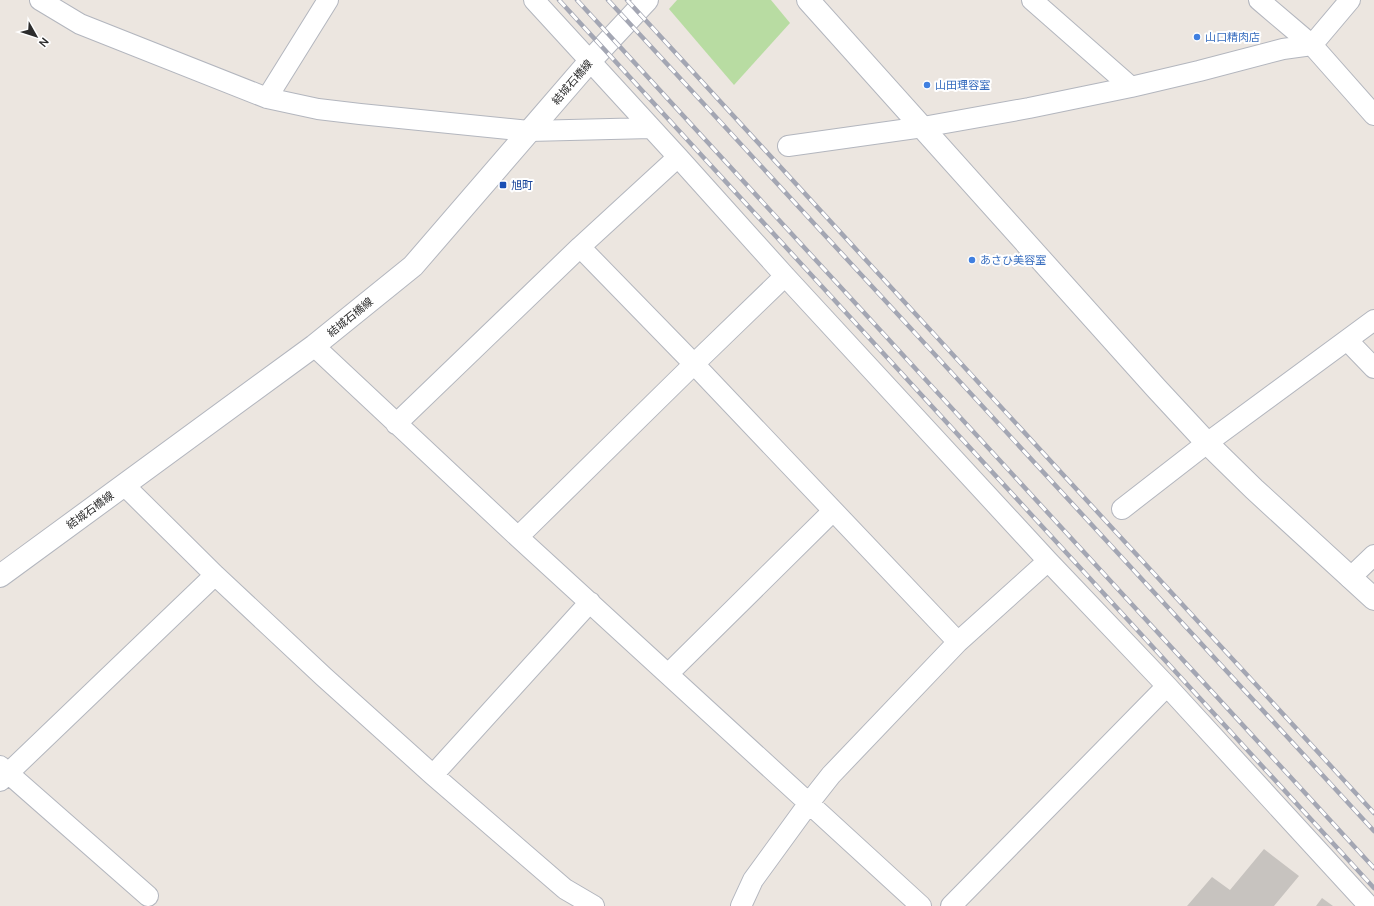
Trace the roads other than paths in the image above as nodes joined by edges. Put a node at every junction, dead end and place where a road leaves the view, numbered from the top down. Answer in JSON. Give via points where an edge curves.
{"nodes":[{"id":1,"x":40,"y":0,"type":"edge"},
{"id":2,"x":328,"y":0,"type":"edge"},
{"id":3,"x":534,"y":0,"type":"edge"},
{"id":4,"x":647,"y":0,"type":"edge"},
{"id":5,"x":808,"y":0,"type":"edge"},
{"id":6,"x":1032,"y":0,"type":"edge"},
{"id":7,"x":1259,"y":0,"type":"edge"},
{"id":8,"x":1350,"y":0,"type":"edge"},
{"id":9,"x":1312,"y":45,"type":"junction"},
{"id":10,"x":590,"y":61,"type":"junction"},
{"id":11,"x":1131,"y":87,"type":"junction"},
{"id":12,"x":267,"y":98,"type":"junction"},
{"id":13,"x":1374,"y":115,"type":"edge"},
{"id":14,"x":923,"y":127,"type":"junction"},
{"id":15,"x":652,"y":128,"type":"junction"},
{"id":16,"x":529,"y":131,"type":"junction"},
{"id":17,"x":788,"y":146,"type":"dead end"},
{"id":18,"x":678,"y":157,"type":"junction"},
{"id":19,"x":580,"y":247,"type":"junction"},
{"id":20,"x":785,"y":276,"type":"junction"},
{"id":21,"x":1374,"y":320,"type":"edge"},
{"id":22,"x":1347,"y":340,"type":"junction"},
{"id":23,"x":314,"y":346,"type":"junction"},
{"id":24,"x":694,"y":364,"type":"junction"},
{"id":25,"x":1374,"y":368,"type":"edge"},
{"id":26,"x":396,"y":424,"type":"junction"},
{"id":27,"x":1207,"y":443,"type":"junction"},
{"id":28,"x":124,"y":485,"type":"junction"},
{"id":29,"x":1122,"y":509,"type":"dead end"},
{"id":30,"x":833,"y":511,"type":"junction"},
{"id":31,"x":518,"y":537,"type":"junction"},
{"id":32,"x":1374,"y":555,"type":"edge"},
{"id":33,"x":1048,"y":561,"type":"junction"},
{"id":34,"x":216,"y":575,"type":"junction"},
{"id":35,"x":0,"y":576,"type":"edge"},
{"id":36,"x":1350,"y":578,"type":"junction"},
{"id":37,"x":1374,"y":599,"type":"edge"},
{"id":38,"x":590,"y":602,"type":"junction"},
{"id":39,"x":958,"y":642,"type":"junction"},
{"id":40,"x":668,"y":674,"type":"junction"},
{"id":41,"x":1167,"y":686,"type":"junction"},
{"id":42,"x":3,"y":774,"type":"edge"},
{"id":43,"x":433,"y":776,"type":"junction"},
{"id":44,"x":809,"y":803,"type":"junction"},
{"id":45,"x":148,"y":896,"type":"dead end"},
{"id":46,"x":594,"y":906,"type":"edge"},
{"id":47,"x":740,"y":906,"type":"edge"},
{"id":48,"x":921,"y":906,"type":"edge"},
{"id":49,"x":951,"y":906,"type":"edge"},
{"id":50,"x":1369,"y":906,"type":"edge"}],
"edges":[{"from":1,"to":12,"type":"street","via":[[80,24]]},
{"from":2,"to":12,"type":"street"},
{"from":3,"to":10,"type":"street"},
{"from":4,"to":10,"type":"main road","name":"結城石橋線"},
{"from":5,"to":14,"type":"main road"},
{"from":6,"to":11,"type":"street"},
{"from":7,"to":9,"type":"street"},
{"from":8,"to":9,"type":"street"},
{"from":9,"to":11,"type":"street","via":[[1283,49]]},
{"from":9,"to":13,"type":"street"},
{"from":10,"to":15,"type":"street"},
{"from":10,"to":16,"type":"main road","name":"結城石橋線"},
{"from":11,"to":14,"type":"street"},
{"from":12,"to":16,"type":"street","via":[[318,109]]},
{"from":14,"to":17,"type":"street"},
{"from":14,"to":27,"type":"main road"},
{"from":15,"to":16,"type":"street"},
{"from":15,"to":18,"type":"street"},
{"from":16,"to":23,"type":"main road","name":"結城石橋線","via":[[413,266]]},
{"from":18,"to":19,"type":"street"},
{"from":18,"to":20,"type":"street"},
{"from":19,"to":24,"type":"street"},
{"from":19,"to":26,"type":"street"},
{"from":20,"to":24,"type":"street"},
{"from":20,"to":33,"type":"street"},
{"from":21,"to":22,"type":"street"},
{"from":22,"to":25,"type":"street"},
{"from":22,"to":27,"type":"street"},
{"from":23,"to":26,"type":"street"},
{"from":23,"to":28,"type":"main road","name":"結城石橋線"},
{"from":24,"to":30,"type":"street"},
{"from":24,"to":31,"type":"street"},
{"from":26,"to":31,"type":"street"},
{"from":27,"to":29,"type":"street"},
{"from":27,"to":36,"type":"main road"},
{"from":28,"to":34,"type":"street"},
{"from":28,"to":35,"type":"main road","name":"結城石橋線"},
{"from":30,"to":39,"type":"street"},
{"from":30,"to":40,"type":"street"},
{"from":31,"to":38,"type":"street"},
{"from":32,"to":36,"type":"street"},
{"from":33,"to":39,"type":"street"},
{"from":33,"to":41,"type":"street"},
{"from":34,"to":42,"type":"street"},
{"from":34,"to":43,"type":"street"},
{"from":36,"to":37,"type":"main road"},
{"from":38,"to":40,"type":"street"},
{"from":38,"to":43,"type":"street"},
{"from":39,"to":44,"type":"street","via":[[831,775]]},
{"from":40,"to":44,"type":"street"},
{"from":41,"to":49,"type":"street"},
{"from":41,"to":50,"type":"street"},
{"from":42,"to":45,"type":"street"},
{"from":43,"to":46,"type":"street","via":[[565,889]]},
{"from":44,"to":47,"type":"street","via":[[753,880]]},
{"from":44,"to":48,"type":"street"}]}
